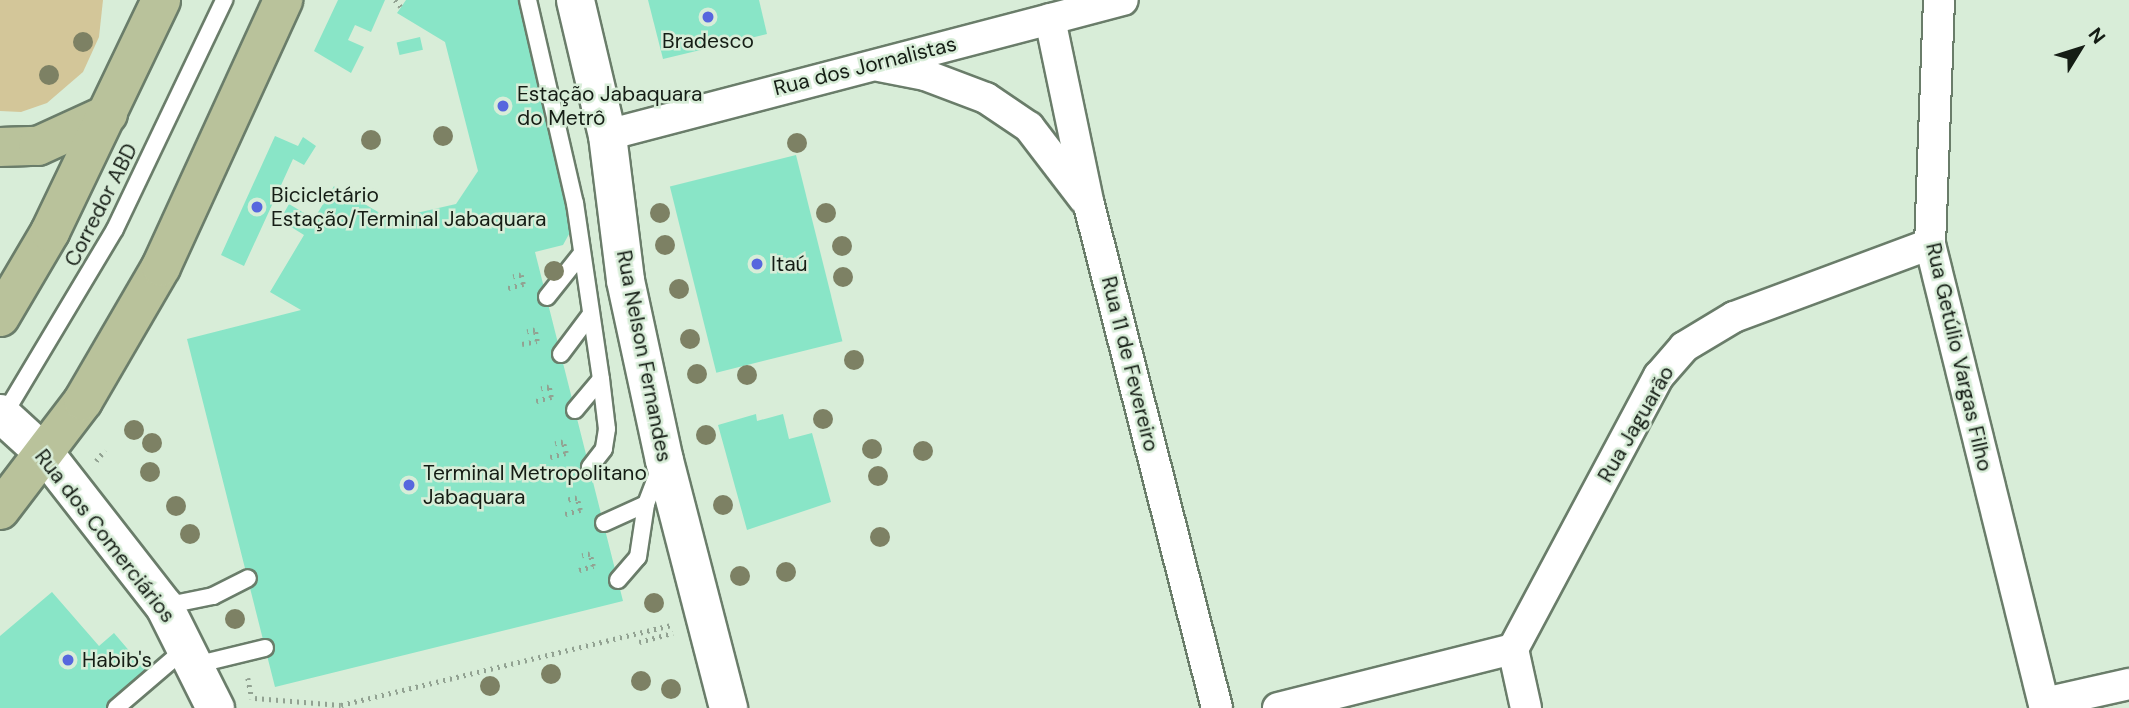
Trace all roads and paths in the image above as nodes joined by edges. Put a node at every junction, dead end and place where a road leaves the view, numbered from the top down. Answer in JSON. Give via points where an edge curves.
{"nodes":[{"id":1,"x":161,"y":0,"type":"edge"},
{"id":2,"x":224,"y":0,"type":"edge"},
{"id":3,"x":283,"y":0,"type":"edge"},
{"id":4,"x":394,"y":0,"type":"edge"},
{"id":5,"x":528,"y":0,"type":"edge"},
{"id":6,"x":575,"y":0,"type":"edge"},
{"id":7,"x":1124,"y":0,"type":"edge"},
{"id":8,"x":1939,"y":0,"type":"edge"},
{"id":9,"x":401,"y":7,"type":"dead end"},
{"id":10,"x":1050,"y":19,"type":"junction"},
{"id":11,"x":868,"y":64,"type":"junction"},
{"id":12,"x":108,"y":114,"type":"junction"},
{"id":13,"x":607,"y":135,"type":"junction"},
{"id":14,"x":0,"y":147,"type":"edge"},
{"id":15,"x":1089,"y":205,"type":"junction"},
{"id":16,"x":1930,"y":244,"type":"junction"},
{"id":17,"x":582,"y":253,"type":"junction"},
{"id":18,"x":513,"y":277,"type":"dead end"},
{"id":19,"x":508,"y":288,"type":"dead end"},
{"id":20,"x":547,"y":298,"type":"dead end"},
{"id":21,"x":591,"y":314,"type":"junction"},
{"id":22,"x":0,"y":317,"type":"edge"},
{"id":23,"x":527,"y":332,"type":"dead end"},
{"id":24,"x":522,"y":344,"type":"dead end"},
{"id":25,"x":561,"y":354,"type":"dead end"},
{"id":26,"x":601,"y":379,"type":"junction"},
{"id":27,"x":541,"y":389,"type":"dead end"},
{"id":28,"x":536,"y":401,"type":"dead end"},
{"id":29,"x":575,"y":410,"type":"dead end"},
{"id":30,"x":1,"y":416,"type":"edge"},
{"id":31,"x":555,"y":444,"type":"dead end"},
{"id":32,"x":46,"y":455,"type":"junction"},
{"id":33,"x":550,"y":457,"type":"dead end"},
{"id":34,"x":664,"y":460,"type":"junction"},
{"id":35,"x":590,"y":467,"type":"dead end"},
{"id":36,"x":568,"y":500,"type":"dead end"},
{"id":37,"x":646,"y":504,"type":"junction"},
{"id":38,"x":0,"y":510,"type":"edge"},
{"id":39,"x":565,"y":514,"type":"dead end"},
{"id":40,"x":604,"y":523,"type":"dead end"},
{"id":41,"x":582,"y":556,"type":"dead end"},
{"id":42,"x":579,"y":570,"type":"dead end"},
{"id":43,"x":248,"y":578,"type":"dead end"},
{"id":44,"x":618,"y":580,"type":"dead end"},
{"id":45,"x":164,"y":606,"type":"junction"},
{"id":46,"x":677,"y":632,"type":"dead end"},
{"id":47,"x":660,"y":637,"type":"dead end"},
{"id":48,"x":639,"y":642,"type":"dead end"},
{"id":49,"x":265,"y":648,"type":"dead end"},
{"id":50,"x":1513,"y":649,"type":"junction"},
{"id":51,"x":191,"y":656,"type":"junction"},
{"id":52,"x":2129,"y":684,"type":"edge"},
{"id":53,"x":255,"y":698,"type":"dead end"},
{"id":54,"x":2044,"y":706,"type":"edge"},
{"id":55,"x":116,"y":708,"type":"edge"},
{"id":56,"x":215,"y":708,"type":"edge"},
{"id":57,"x":728,"y":708,"type":"edge"},
{"id":58,"x":1217,"y":708,"type":"edge"},
{"id":59,"x":1278,"y":708,"type":"edge"},
{"id":60,"x":1526,"y":708,"type":"edge"}],
"edges":[{"from":1,"to":12,"type":"main road"},
{"from":2,"to":30,"type":"lane","name":"Corredor ABD","via":[[115,229]]},
{"from":3,"to":32,"type":"main road","via":[[161,267]]},
{"from":4,"to":9,"type":"path"},
{"from":5,"to":17,"type":"lane"},
{"from":6,"to":13,"type":"street","name":"Rua Nelson Fernandes"},
{"from":7,"to":10,"type":"street","name":"Rua dos Jornalistas"},
{"from":8,"to":16,"type":"street","name":"Rua Getúlio Vargas Filho"},
{"from":10,"to":11,"type":"street","name":"Rua dos Jornalistas"},
{"from":10,"to":15,"type":"street","name":"Rua 11 de Fevereiro"},
{"from":11,"to":13,"type":"street","name":"Rua dos Jornalistas"},
{"from":11,"to":15,"type":"street","via":[[925,75],[986,98],[1029,127]]},
{"from":12,"to":14,"type":"main road","via":[[38,146]]},
{"from":12,"to":22,"type":"main road","via":[[50,232]]},
{"from":13,"to":34,"type":"street","name":"Rua Nelson Fernandes","via":[[625,280]]},
{"from":15,"to":58,"type":"street","name":"Rua 11 de Fevereiro"},
{"from":16,"to":50,"type":"street","name":"Rua Jaguarão","via":[[1734,317],[1684,347],[1659,376]]},
{"from":16,"to":54,"type":"street","name":"Rua Getúlio Vargas Filho"},
{"from":17,"to":20,"type":"lane"},
{"from":17,"to":21,"type":"lane"},
{"from":18,"to":19,"type":"path","via":[[521,275],[523,284]]},
{"from":21,"to":25,"type":"lane"},
{"from":21,"to":26,"type":"lane"},
{"from":23,"to":24,"type":"path","via":[[535,330],[537,341]]},
{"from":26,"to":29,"type":"lane"},
{"from":26,"to":35,"type":"lane","via":[[607,429],[604,449]]},
{"from":27,"to":28,"type":"path","via":[[549,387],[551,397]]},
{"from":30,"to":32,"type":"street","name":"Rua dos Comerciários"},
{"from":31,"to":33,"type":"path","via":[[563,442],[566,453]]},
{"from":32,"to":38,"type":"main road"},
{"from":32,"to":45,"type":"street","name":"Rua dos Comerciários"},
{"from":34,"to":37,"type":"lane"},
{"from":34,"to":57,"type":"street","name":"Rua Nelson Fernandes"},
{"from":36,"to":39,"type":"path","via":[[577,498],[580,510]]},
{"from":37,"to":40,"type":"lane"},
{"from":37,"to":44,"type":"lane","via":[[638,557]]},
{"from":41,"to":42,"type":"path","via":[[590,554],[593,566]]},
{"from":43,"to":45,"type":"lane","via":[[213,596]]},
{"from":45,"to":51,"type":"street","name":"Rua dos Comerciários"},
{"from":46,"to":53,"type":"path","via":[[674,624],[341,705]]},
{"from":47,"to":48,"type":"path"},
{"from":49,"to":51,"type":"lane"},
{"from":50,"to":59,"type":"street"},
{"from":50,"to":60,"type":"street"},
{"from":51,"to":55,"type":"lane"},
{"from":51,"to":56,"type":"street","name":"Rua dos Comerciários"},
{"from":52,"to":54,"type":"street"}]}
